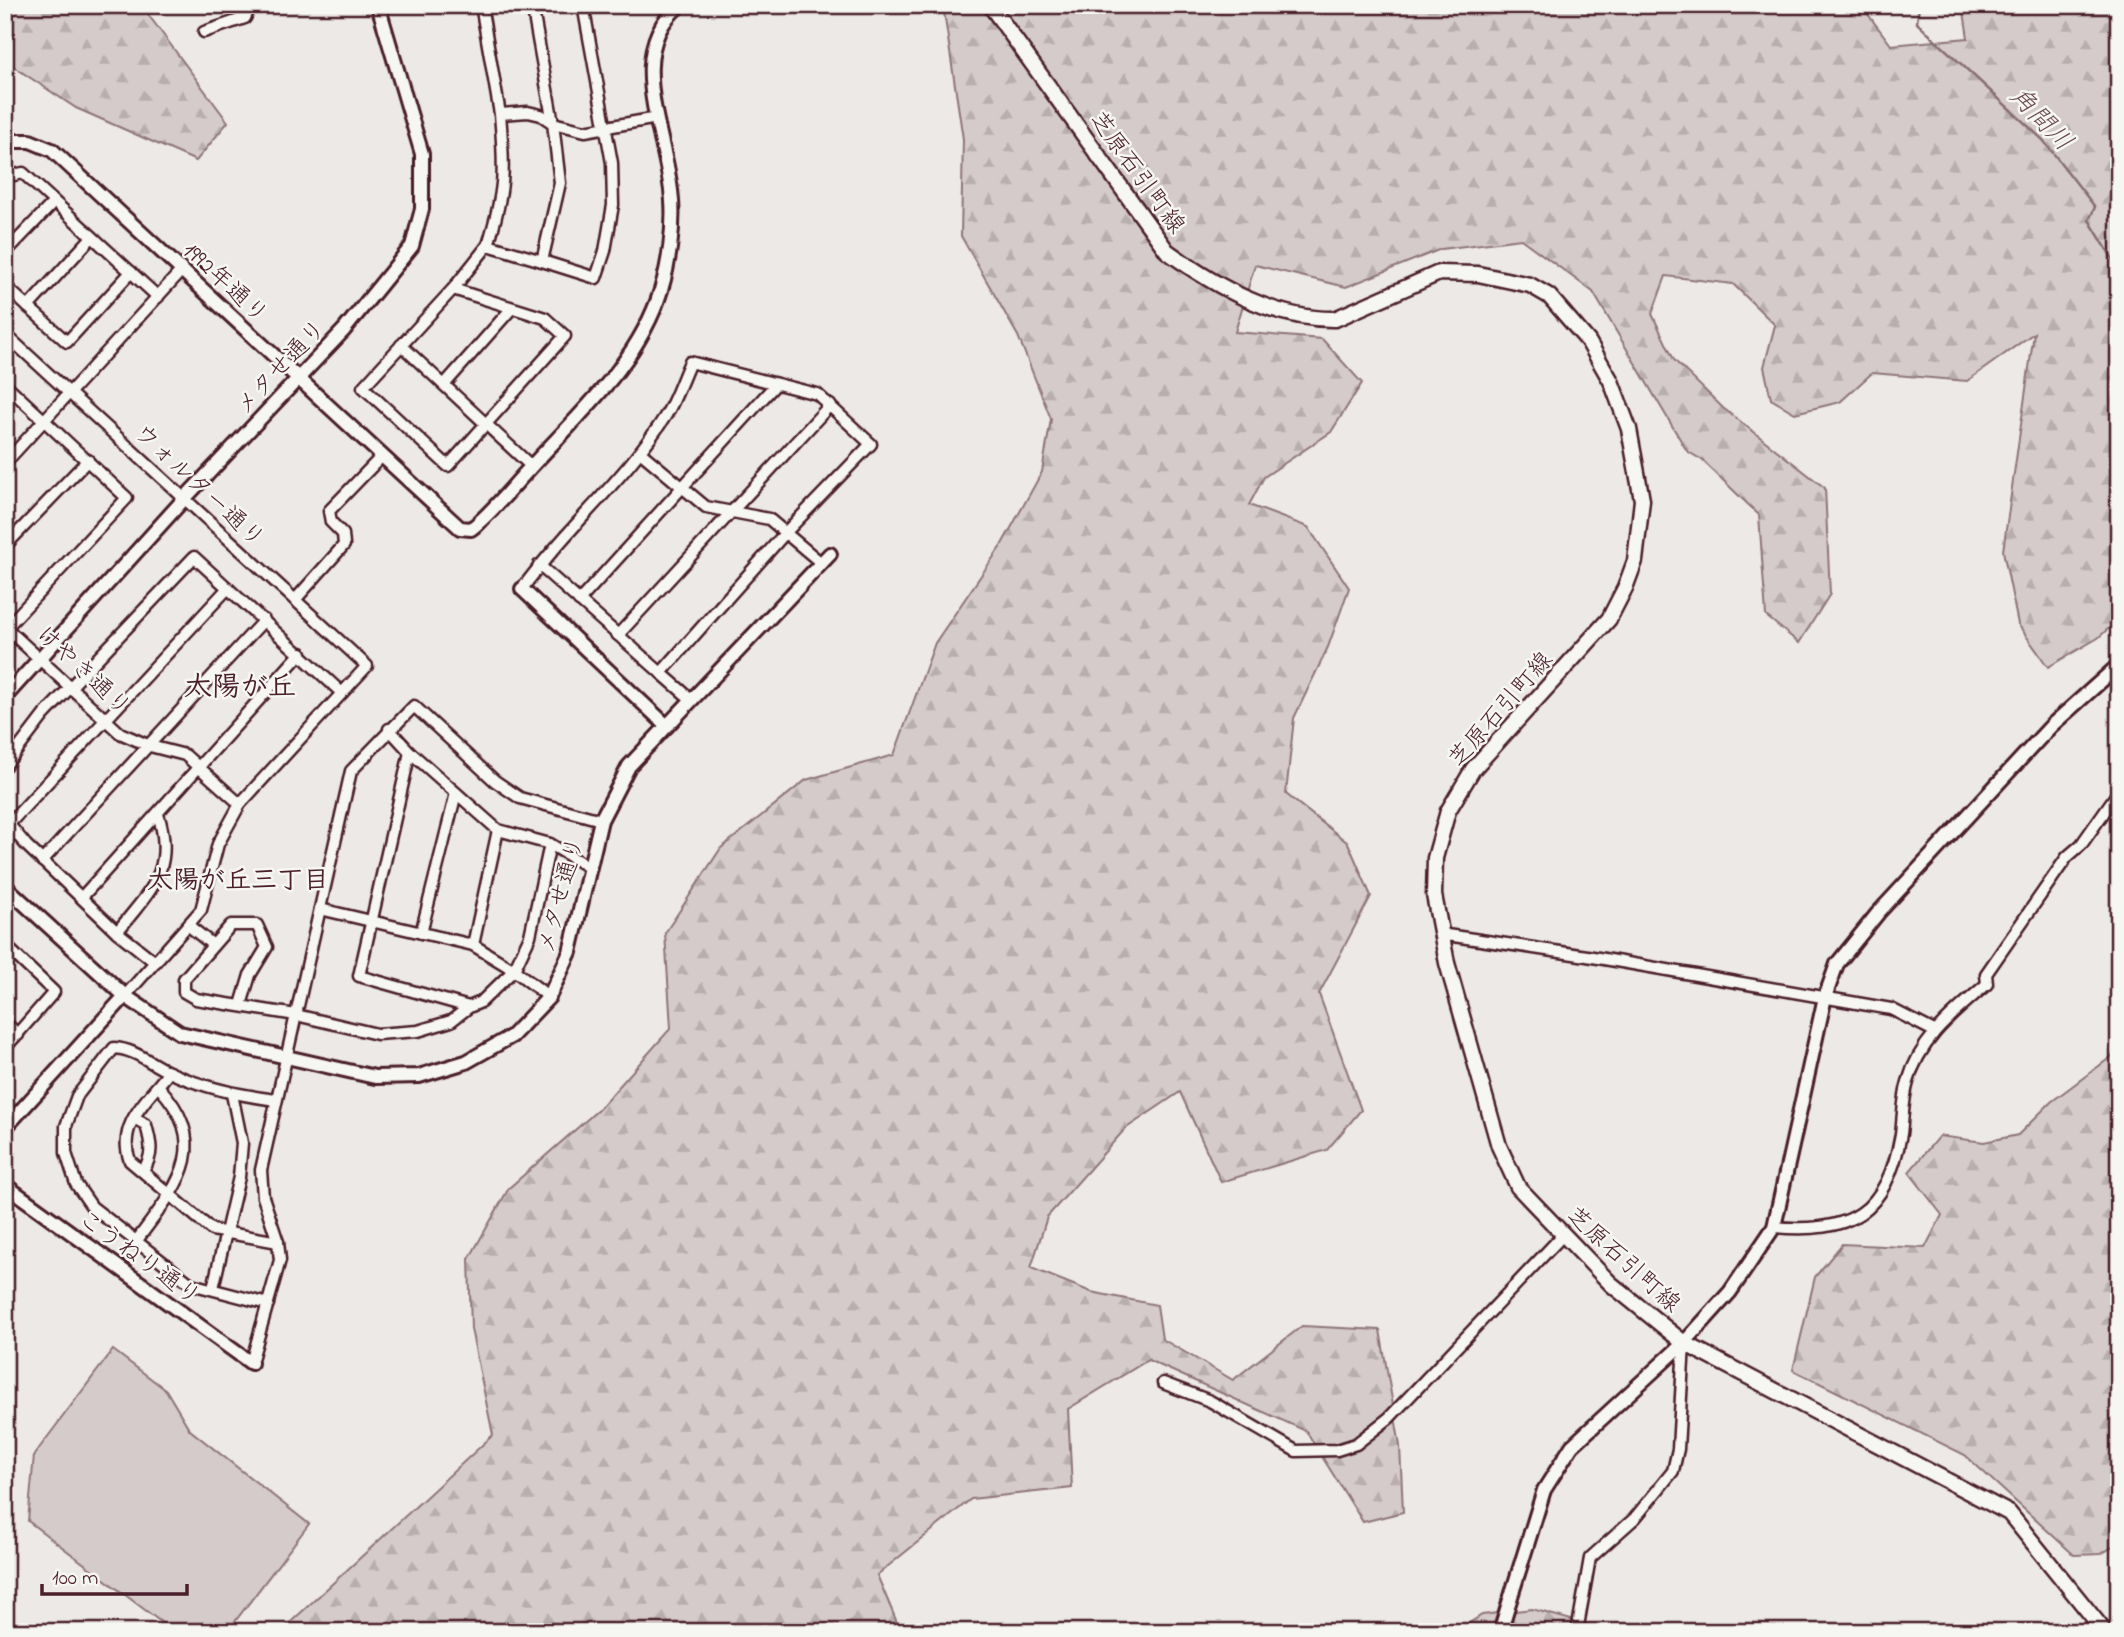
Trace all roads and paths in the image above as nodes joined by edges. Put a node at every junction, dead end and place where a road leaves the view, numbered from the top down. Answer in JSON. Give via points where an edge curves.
{"nodes":[{"id":1,"x":251,"y":5,"type":"edge"},
{"id":2,"x":379,"y":5,"type":"edge"},
{"id":3,"x":481,"y":5,"type":"edge"},
{"id":4,"x":532,"y":5,"type":"edge"},
{"id":5,"x":583,"y":5,"type":"edge"},
{"id":6,"x":680,"y":5,"type":"edge"},
{"id":7,"x":990,"y":5,"type":"edge"},
{"id":8,"x":204,"y":32,"type":"dead end"},
{"id":9,"x":500,"y":114,"type":"junction"},
{"id":10,"x":657,"y":118,"type":"junction"},
{"id":11,"x":553,"y":123,"type":"junction"},
{"id":12,"x":604,"y":127,"type":"junction"},
{"id":13,"x":5,"y":141,"type":"edge"},
{"id":14,"x":5,"y":177,"type":"edge"},
{"id":15,"x":54,"y":202,"type":"junction"},
{"id":16,"x":92,"y":237,"type":"junction"},
{"id":17,"x":488,"y":245,"type":"junction"},
{"id":18,"x":5,"y":253,"type":"edge"},
{"id":19,"x":542,"y":261,"type":"junction"},
{"id":20,"x":182,"y":270,"type":"junction"},
{"id":21,"x":131,"y":272,"type":"junction"},
{"id":22,"x":5,"y":286,"type":"edge"},
{"id":23,"x":453,"y":289,"type":"junction"},
{"id":24,"x":158,"y":297,"type":"junction"},
{"id":25,"x":28,"y":307,"type":"junction"},
{"id":26,"x":512,"y":308,"type":"junction"},
{"id":27,"x":5,"y":334,"type":"edge"},
{"id":28,"x":401,"y":345,"type":"junction"},
{"id":29,"x":299,"y":377,"type":"junction"},
{"id":30,"x":5,"y":384,"type":"edge"},
{"id":31,"x":776,"y":384,"type":"junction"},
{"id":32,"x":444,"y":385,"type":"junction"},
{"id":33,"x":69,"y":393,"type":"junction"},
{"id":34,"x":830,"y":405,"type":"junction"},
{"id":35,"x":45,"y":420,"type":"junction"},
{"id":36,"x":486,"y":424,"type":"junction"},
{"id":37,"x":640,"y":452,"type":"junction"},
{"id":38,"x":382,"y":456,"type":"junction"},
{"id":39,"x":88,"y":460,"type":"junction"},
{"id":40,"x":5,"y":463,"type":"edge"},
{"id":41,"x":531,"y":466,"type":"junction"},
{"id":42,"x":682,"y":487,"type":"junction"},
{"id":43,"x":184,"y":499,"type":"junction"},
{"id":44,"x":732,"y":512,"type":"junction"},
{"id":45,"x":787,"y":531,"type":"junction"},
{"id":46,"x":5,"y":546,"type":"edge"},
{"id":47,"x":825,"y":558,"type":"joint"},
{"id":48,"x":539,"y":565,"type":"junction"},
{"id":49,"x":228,"y":588,"type":"junction"},
{"id":50,"x":522,"y":589,"type":"joint"},
{"id":51,"x":295,"y":600,"type":"junction"},
{"id":52,"x":579,"y":601,"type":"junction"},
{"id":53,"x":264,"y":620,"type":"junction"},
{"id":54,"x":6,"y":628,"type":"edge"},
{"id":55,"x":618,"y":635,"type":"junction"},
{"id":56,"x":301,"y":653,"type":"junction"},
{"id":57,"x":40,"y":658,"type":"junction"},
{"id":58,"x":2119,"y":665,"type":"edge"},
{"id":59,"x":661,"y":673,"type":"junction"},
{"id":60,"x":71,"y":686,"type":"junction"},
{"id":61,"x":342,"y":693,"type":"junction"},
{"id":62,"x":5,"y":696,"type":"edge"},
{"id":63,"x":692,"y":700,"type":"junction"},
{"id":64,"x":106,"y":720,"type":"junction"},
{"id":65,"x":667,"y":726,"type":"junction"},
{"id":66,"x":389,"y":729,"type":"junction"},
{"id":67,"x":149,"y":745,"type":"junction"},
{"id":68,"x":410,"y":752,"type":"junction"},
{"id":69,"x":5,"y":766,"type":"edge"},
{"id":70,"x":200,"y":768,"type":"junction"},
{"id":71,"x":2119,"y":791,"type":"edge"},
{"id":72,"x":456,"y":793,"type":"junction"},
{"id":73,"x":240,"y":804,"type":"junction"},
{"id":74,"x":158,"y":814,"type":"junction"},
{"id":75,"x":601,"y":820,"type":"junction"},
{"id":76,"x":7,"y":822,"type":"edge"},
{"id":77,"x":498,"y":830,"type":"junction"},
{"id":78,"x":550,"y":844,"type":"junction"},
{"id":79,"x":42,"y":861,"type":"junction"},
{"id":80,"x":590,"y":868,"type":"junction"},
{"id":81,"x":5,"y":886,"type":"edge"},
{"id":82,"x":82,"y":897,"type":"junction"},
{"id":83,"x":320,"y":909,"type":"junction"},
{"id":84,"x":372,"y":923,"type":"junction"},
{"id":85,"x":189,"y":926,"type":"junction"},
{"id":86,"x":117,"y":932,"type":"junction"},
{"id":87,"x":421,"y":933,"type":"junction"},
{"id":88,"x":1440,"y":934,"type":"junction"},
{"id":89,"x":5,"y":945,"type":"edge"},
{"id":90,"x":213,"y":945,"type":"junction"},
{"id":91,"x":473,"y":945,"type":"junction"},
{"id":92,"x":155,"y":962,"type":"junction"},
{"id":93,"x":514,"y":970,"type":"junction"},
{"id":94,"x":125,"y":996,"type":"junction"},
{"id":95,"x":549,"y":997,"type":"junction"},
{"id":96,"x":1825,"y":997,"type":"junction"},
{"id":97,"x":241,"y":1006,"type":"junction"},
{"id":98,"x":469,"y":1007,"type":"junction"},
{"id":99,"x":296,"y":1015,"type":"junction"},
{"id":100,"x":5,"y":1022,"type":"edge"},
{"id":101,"x":1934,"y":1031,"type":"junction"},
{"id":102,"x":18,"y":1035,"type":"junction"},
{"id":103,"x":5,"y":1048,"type":"edge"},
{"id":104,"x":284,"y":1058,"type":"junction"},
{"id":105,"x":169,"y":1072,"type":"junction"},
{"id":106,"x":159,"y":1087,"type":"junction"},
{"id":107,"x":232,"y":1094,"type":"junction"},
{"id":108,"x":276,"y":1100,"type":"junction"},
{"id":109,"x":134,"y":1118,"type":"junction"},
{"id":110,"x":5,"y":1128,"type":"edge"},
{"id":111,"x":143,"y":1171,"type":"junction"},
{"id":112,"x":5,"y":1185,"type":"edge"},
{"id":113,"x":169,"y":1196,"type":"junction"},
{"id":114,"x":1774,"y":1227,"type":"junction"},
{"id":115,"x":225,"y":1232,"type":"junction"},
{"id":116,"x":1562,"y":1237,"type":"junction"},
{"id":117,"x":278,"y":1242,"type":"junction"},
{"id":118,"x":135,"y":1243,"type":"junction"},
{"id":119,"x":213,"y":1288,"type":"junction"},
{"id":120,"x":268,"y":1304,"type":"junction"},
{"id":121,"x":1684,"y":1343,"type":"junction"},
{"id":122,"x":251,"y":1363,"type":"joint"},
{"id":123,"x":1163,"y":1383,"type":"dead end"},
{"id":124,"x":1500,"y":1632,"type":"edge"},
{"id":125,"x":1577,"y":1632,"type":"edge"},
{"id":126,"x":2105,"y":1632,"type":"edge"}],
"edges":[{"from":1,"to":8,"type":"street","via":[[245,18]]},
{"from":2,"to":29,"type":"street","name":"メタせ通り","via":[[422,154],[419,227],[404,257]]},
{"from":3,"to":9,"type":"street"},
{"from":4,"to":11,"type":"street"},
{"from":5,"to":12,"type":"street"},
{"from":6,"to":10,"type":"street","via":[[665,17],[653,44],[650,71]]},
{"from":7,"to":88,"type":"main road","name":"芝原石引町線","via":[[1167,251],[1206,279],[1292,314],[1318,319],[1335,318],[1439,273],[1530,285],[1549,296],[1588,341],[1611,381],[1629,429],[1642,500],[1635,561],[1609,619],[1473,768],[1448,811],[1435,859]]},
{"from":9,"to":11,"type":"street","via":[[528,112]]},
{"from":9,"to":17,"type":"street","via":[[505,174]]},
{"from":10,"to":12,"type":"street"},
{"from":10,"to":41,"type":"street","via":[[672,200],[661,290],[635,348],[608,384]]},
{"from":11,"to":12,"type":"street","via":[[585,131]]},
{"from":11,"to":19,"type":"street","via":[[560,183]]},
{"from":12,"to":19,"type":"street","via":[[612,163],[613,205],[596,278]]},
{"from":13,"to":20,"type":"street","name":"1992年通り","via":[[30,141],[52,150]]},
{"from":14,"to":15,"type":"street","via":[[23,173]]},
{"from":15,"to":16,"type":"street"},
{"from":15,"to":18,"type":"street"},
{"from":16,"to":21,"type":"street"},
{"from":16,"to":25,"type":"street"},
{"from":17,"to":19,"type":"street"},
{"from":17,"to":23,"type":"street"},
{"from":20,"to":24,"type":"street"},
{"from":20,"to":29,"type":"street","name":"1992年通り"},
{"from":21,"to":24,"type":"street"},
{"from":21,"to":25,"type":"street","via":[[67,342]]},
{"from":22,"to":25,"type":"street"},
{"from":23,"to":26,"type":"street"},
{"from":23,"to":28,"type":"street"},
{"from":24,"to":33,"type":"street"},
{"from":26,"to":32,"type":"street"},
{"from":26,"to":36,"type":"street","via":[[545,318],[565,336]]},
{"from":27,"to":33,"type":"street","name":"ウォルター通り"},
{"from":28,"to":32,"type":"street"},
{"from":28,"to":36,"type":"street","via":[[363,387],[410,431],[448,466]]},
{"from":29,"to":38,"type":"street","name":"1992年通り"},
{"from":29,"to":43,"type":"street","name":"メタせ通り"},
{"from":30,"to":35,"type":"street"},
{"from":31,"to":34,"type":"street","via":[[817,394]]},
{"from":31,"to":37,"type":"street","via":[[690,362],[667,414]]},
{"from":31,"to":42,"type":"street"},
{"from":32,"to":36,"type":"street"},
{"from":33,"to":35,"type":"street"},
{"from":33,"to":43,"type":"street","name":"ウォルター通り"},
{"from":34,"to":44,"type":"street"},
{"from":34,"to":45,"type":"street","via":[[871,444]]},
{"from":35,"to":39,"type":"street"},
{"from":35,"to":40,"type":"street"},
{"from":36,"to":41,"type":"street"},
{"from":37,"to":42,"type":"street"},
{"from":37,"to":48,"type":"street"},
{"from":38,"to":41,"type":"street","name":"1992年通り","via":[[460,528],[471,529]]},
{"from":38,"to":51,"type":"street","via":[[329,511],[331,522],[343,534],[344,545]]},
{"from":39,"to":46,"type":"street"},
{"from":39,"to":54,"type":"street","via":[[127,498]]},
{"from":42,"to":44,"type":"street","via":[[706,507]]},
{"from":42,"to":52,"type":"street"},
{"from":43,"to":51,"type":"street","name":"ウォルター通り"},
{"from":43,"to":57,"type":"street","name":"メタせ通り"},
{"from":44,"to":45,"type":"street","via":[[769,519]]},
{"from":44,"to":55,"type":"street"},
{"from":45,"to":47,"type":"street"},
{"from":45,"to":59,"type":"street"},
{"from":47,"to":63,"type":"street","name":"メタせ通り"},
{"from":48,"to":50,"type":"street"},
{"from":48,"to":52,"type":"street"},
{"from":49,"to":53,"type":"street"},
{"from":49,"to":60,"type":"street","via":[[194,558]]},
{"from":49,"to":64,"type":"street"},
{"from":50,"to":65,"type":"street"},
{"from":51,"to":61,"type":"street","name":"ウォルター通り","via":[[367,666]]},
{"from":52,"to":55,"type":"street"},
{"from":53,"to":56,"type":"street"},
{"from":53,"to":67,"type":"street"},
{"from":54,"to":57,"type":"street","name":"けやき通り"},
{"from":55,"to":59,"type":"street"},
{"from":56,"to":61,"type":"street"},
{"from":56,"to":70,"type":"street"},
{"from":57,"to":60,"type":"street","name":"けやき通り"},
{"from":57,"to":62,"type":"street","name":"メタせ通り"},
{"from":58,"to":96,"type":"street","via":[[2052,724],[1878,913],[1837,964]]},
{"from":59,"to":63,"type":"street"},
{"from":60,"to":64,"type":"street","name":"けやき通り"},
{"from":60,"to":69,"type":"street"},
{"from":61,"to":73,"type":"street"},
{"from":63,"to":65,"type":"street","name":"メタせ通り"},
{"from":64,"to":67,"type":"street","name":"けやき通り","via":[[120,733]]},
{"from":64,"to":76,"type":"street"},
{"from":65,"to":75,"type":"street","name":"メタせ通り","via":[[629,766]]},
{"from":66,"to":68,"type":"street"},
{"from":66,"to":75,"type":"street","via":[[414,706],[495,781],[520,798]]},
{"from":66,"to":83,"type":"street","via":[[351,771]]},
{"from":67,"to":70,"type":"street","name":"けやき通り","via":[[186,755]]},
{"from":67,"to":79,"type":"street"},
{"from":68,"to":72,"type":"street"},
{"from":68,"to":84,"type":"street"},
{"from":70,"to":73,"type":"street","name":"けやき通り"},
{"from":70,"to":74,"type":"street"},
{"from":71,"to":101,"type":"street","via":[[1986,974],[1987,984]]},
{"from":72,"to":77,"type":"street"},
{"from":72,"to":87,"type":"street"},
{"from":73,"to":85,"type":"street","via":[[218,844],[201,910]]},
{"from":74,"to":82,"type":"street"},
{"from":74,"to":86,"type":"street","via":[[166,845],[162,868]]},
{"from":75,"to":80,"type":"street","name":"メタせ通り"},
{"from":76,"to":79,"type":"street"},
{"from":77,"to":78,"type":"street"},
{"from":77,"to":91,"type":"street"},
{"from":78,"to":80,"type":"street"},
{"from":78,"to":93,"type":"street","via":[[530,936]]},
{"from":79,"to":82,"type":"street"},
{"from":80,"to":95,"type":"street","name":"メタせ通り","via":[[570,952]]},
{"from":81,"to":94,"type":"street","name":"メタせ通り"},
{"from":82,"to":86,"type":"street"},
{"from":83,"to":84,"type":"street"},
{"from":83,"to":99,"type":"street"},
{"from":84,"to":87,"type":"street"},
{"from":84,"to":98,"type":"street","via":[[359,976]]},
{"from":85,"to":90,"type":"street"},
{"from":85,"to":92,"type":"street"},
{"from":86,"to":92,"type":"street"},
{"from":87,"to":91,"type":"street"},
{"from":88,"to":96,"type":"street"},
{"from":88,"to":116,"type":"main road","name":"芝原石引町線","via":[[1499,1146],[1518,1187]]},
{"from":89,"to":102,"type":"street","via":[[54,992]]},
{"from":90,"to":97,"type":"street","via":[[184,979],[184,992],[196,999]]},
{"from":90,"to":97,"type":"street","via":[[231,925],[257,925],[267,947],[250,975]]},
{"from":91,"to":93,"type":"street"},
{"from":92,"to":94,"type":"street"},
{"from":93,"to":95,"type":"street"},
{"from":93,"to":98,"type":"street","via":[[481,1002]]},
{"from":94,"to":104,"type":"street","name":"メタせ通り","via":[[180,1033]]},
{"from":94,"to":110,"type":"street"},
{"from":95,"to":104,"type":"street","name":"メタせ通り","via":[[512,1036],[466,1062],[419,1076],[375,1077]]},
{"from":96,"to":101,"type":"street","via":[[1891,1009]]},
{"from":96,"to":114,"type":"street"},
{"from":97,"to":99,"type":"street"},
{"from":98,"to":99,"type":"street","via":[[450,1021],[418,1031],[377,1034]]},
{"from":99,"to":104,"type":"street"},
{"from":100,"to":102,"type":"street"},
{"from":101,"to":114,"type":"street","via":[[1908,1081],[1897,1154],[1868,1208],[1854,1220],[1832,1227]]},
{"from":102,"to":103,"type":"street"},
{"from":104,"to":108,"type":"street"},
{"from":105,"to":106,"type":"street"},
{"from":105,"to":107,"type":"street"},
{"from":105,"to":118,"type":"street","via":[[126,1049],[114,1048],[77,1096],[66,1126],[66,1153],[76,1184],[92,1208]]},
{"from":106,"to":109,"type":"street"},
{"from":106,"to":113,"type":"street","via":[[175,1104],[188,1148],[184,1168]]},
{"from":107,"to":108,"type":"street"},
{"from":107,"to":115,"type":"street","via":[[242,1143]]},
{"from":108,"to":117,"type":"street","via":[[261,1170],[263,1197]]},
{"from":109,"to":111,"type":"street","via":[[146,1125],[152,1144]]},
{"from":109,"to":111,"type":"street","via":[[124,1146],[130,1161]]},
{"from":111,"to":113,"type":"street"},
{"from":112,"to":122,"type":"street","name":"こうねり通り"},
{"from":113,"to":115,"type":"street","via":[[212,1230]]},
{"from":113,"to":118,"type":"street"},
{"from":114,"to":121,"type":"street","via":[[1730,1292]]},
{"from":115,"to":117,"type":"street"},
{"from":115,"to":119,"type":"street"},
{"from":116,"to":121,"type":"main road","name":"芝原石引町線"},
{"from":116,"to":123,"type":"street","via":[[1389,1418],[1356,1444],[1337,1450],[1296,1451],[1210,1401]]},
{"from":117,"to":120,"type":"street","via":[[280,1260]]},
{"from":118,"to":119,"type":"street","via":[[191,1284]]},
{"from":119,"to":120,"type":"street"},
{"from":120,"to":122,"type":"street"},
{"from":121,"to":124,"type":"street","via":[[1572,1446],[1551,1479],[1532,1525]]},
{"from":121,"to":125,"type":"street","via":[[1673,1471],[1635,1518],[1590,1558]]},
{"from":121,"to":126,"type":"main road","name":"芝原石引町線","via":[[2009,1513]]}]}
